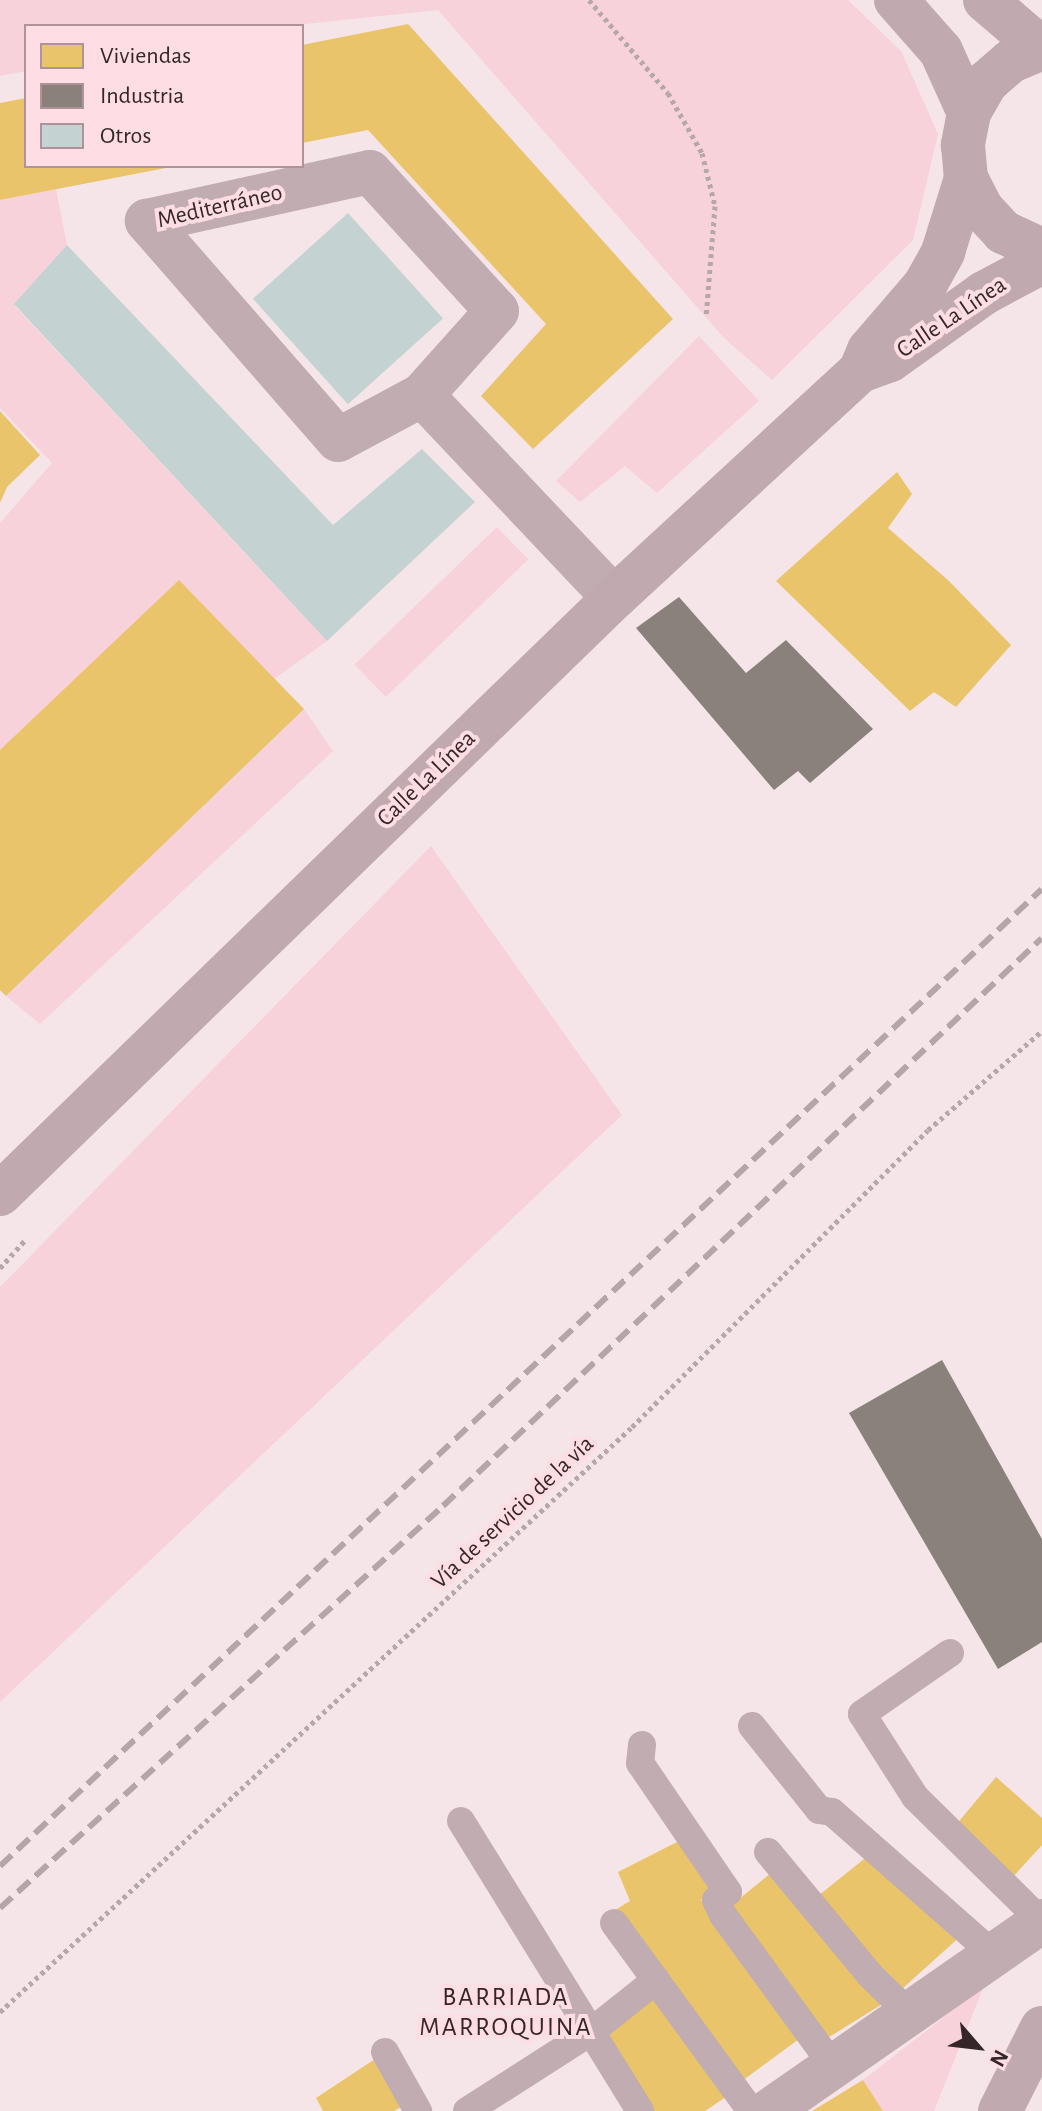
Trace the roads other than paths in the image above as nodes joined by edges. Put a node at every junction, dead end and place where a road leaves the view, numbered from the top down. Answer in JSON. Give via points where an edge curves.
{"nodes":[{"id":1,"x":896,"y":0,"type":"edge"},
{"id":2,"x":985,"y":0,"type":"edge"},
{"id":3,"x":1042,"y":48,"type":"edge"},
{"id":4,"x":969,"y":113,"type":"junction"},
{"id":5,"x":966,"y":178,"type":"junction"},
{"id":6,"x":1042,"y":250,"type":"edge"},
{"id":7,"x":1042,"y":262,"type":"edge"},
{"id":8,"x":860,"y":371,"type":"junction"},
{"id":9,"x":422,"y":395,"type":"junction"},
{"id":10,"x":614,"y":598,"type":"junction"},
{"id":11,"x":0,"y":1194,"type":"edge"},
{"id":12,"x":950,"y":1653,"type":"dead end"},
{"id":13,"x":752,"y":1726,"type":"dead end"},
{"id":14,"x":642,"y":1745,"type":"dead end"},
{"id":15,"x":461,"y":1821,"type":"dead end"},
{"id":16,"x":768,"y":1852,"type":"dead end"},
{"id":17,"x":1042,"y":1922,"type":"edge"},
{"id":18,"x":614,"y":1923,"type":"dead end"},
{"id":19,"x":994,"y":1955,"type":"junction"},
{"id":20,"x":656,"y":1980,"type":"junction"},
{"id":21,"x":910,"y":2014,"type":"junction"},
{"id":22,"x":1042,"y":2028,"type":"edge"},
{"id":23,"x":592,"y":2031,"type":"junction"},
{"id":24,"x":385,"y":2052,"type":"dead end"},
{"id":25,"x":834,"y":2067,"type":"junction"},
{"id":26,"x":417,"y":2111,"type":"edge"},
{"id":27,"x":467,"y":2111,"type":"edge"},
{"id":28,"x":640,"y":2111,"type":"edge"},
{"id":29,"x":751,"y":2111,"type":"edge"},
{"id":30,"x":769,"y":2111,"type":"edge"},
{"id":31,"x":1000,"y":2111,"type":"edge"}],
"edges":[{"from":1,"to":4,"type":"street","via":[[941,51]]},
{"from":2,"to":3,"type":"street"},
{"from":3,"to":4,"type":"street","via":[[1011,61],[986,83]]},
{"from":4,"to":5,"type":"street","via":[[963,145]]},
{"from":5,"to":6,"type":"street","via":[[981,208],[1003,232]]},
{"from":5,"to":8,"type":"street","name":"Calle La Línea","via":[[943,252],[925,285],[869,350]]},
{"from":7,"to":8,"type":"street","name":"Calle La Línea","via":[[984,293],[890,360]]},
{"from":8,"to":10,"type":"street","name":"Calle La Línea"},
{"from":9,"to":9,"type":"street","name":"Mediterráneo","via":[[497,311],[370,172],[147,221],[338,440]]},
{"from":9,"to":10,"type":"street"},
{"from":10,"to":11,"type":"street","name":"Calle La Línea"},
{"from":12,"to":17,"type":"lane","via":[[862,1714],[915,1797]]},
{"from":13,"to":19,"type":"lane","via":[[819,1810],[832,1812]]},
{"from":14,"to":25,"type":"lane","via":[[640,1763],[728,1892],[716,1900],[723,1915]]},
{"from":15,"to":23,"type":"lane"},
{"from":16,"to":21,"type":"lane","via":[[841,1942]]},
{"from":17,"to":19,"type":"street"},
{"from":18,"to":20,"type":"lane"},
{"from":19,"to":21,"type":"street"},
{"from":20,"to":23,"type":"lane"},
{"from":20,"to":29,"type":"lane"},
{"from":21,"to":25,"type":"street"},
{"from":22,"to":31,"type":"street"},
{"from":23,"to":27,"type":"lane"},
{"from":23,"to":28,"type":"lane"},
{"from":24,"to":26,"type":"lane"},
{"from":25,"to":30,"type":"street"}]}
